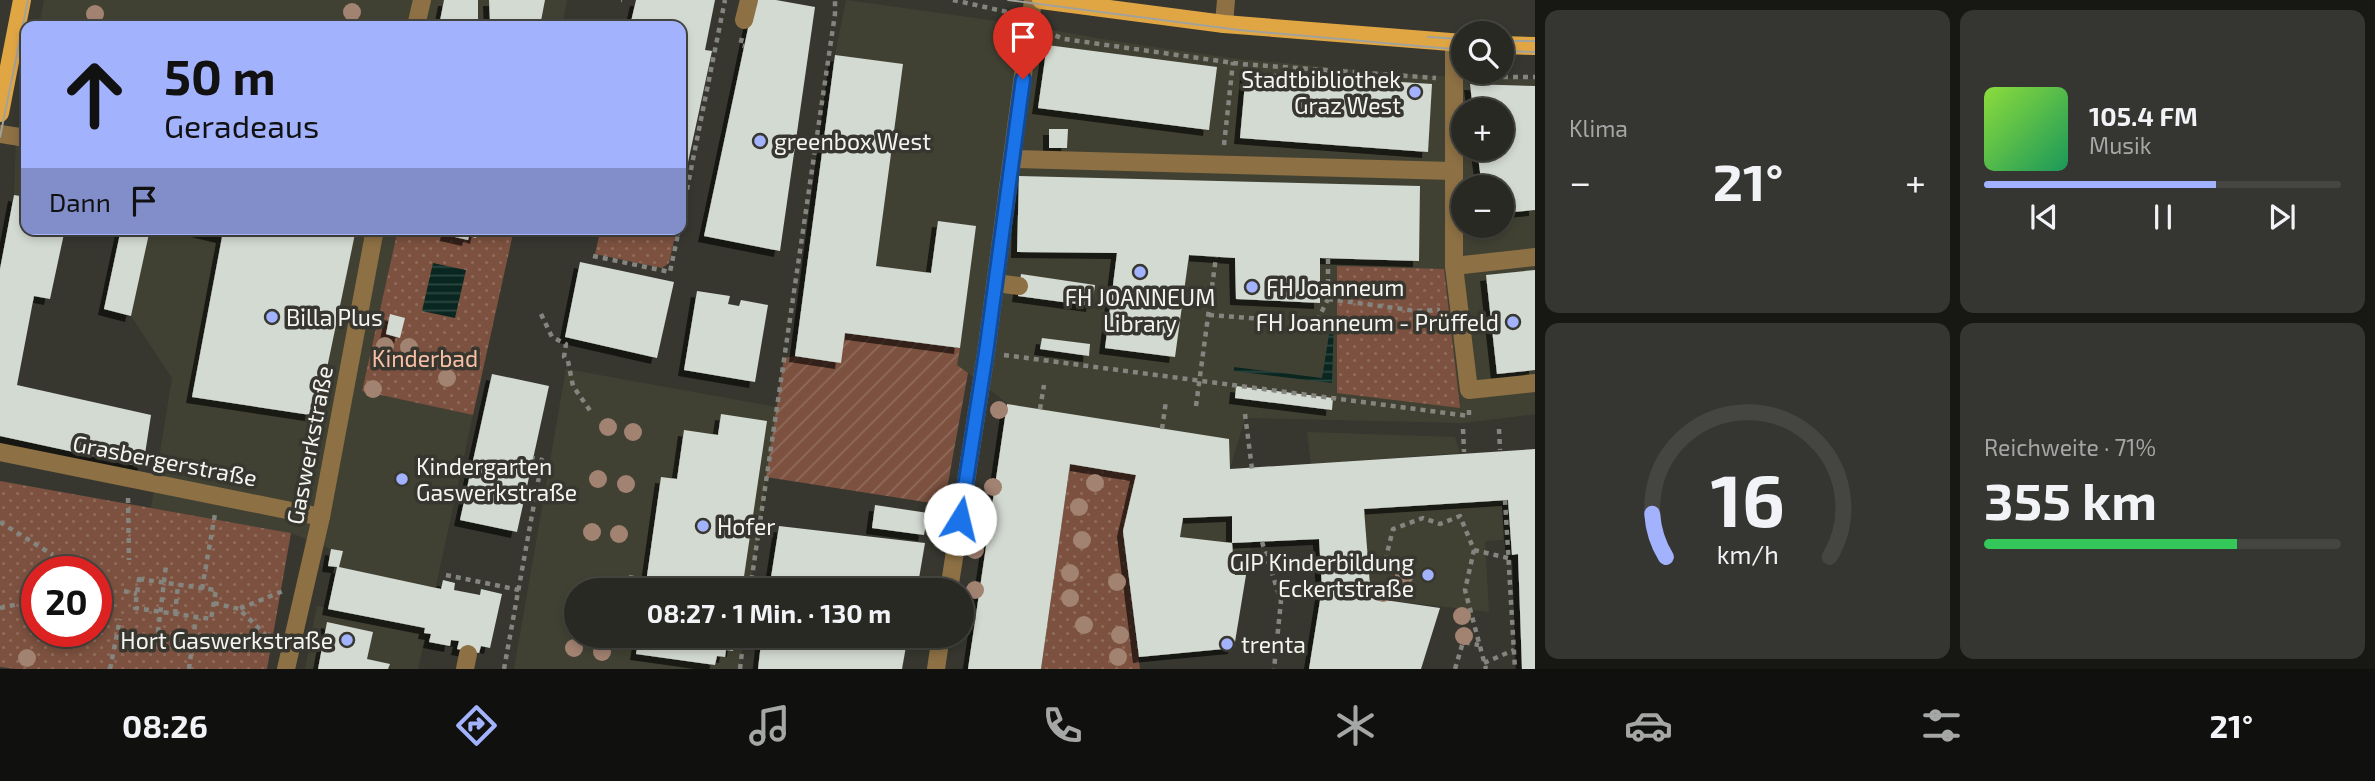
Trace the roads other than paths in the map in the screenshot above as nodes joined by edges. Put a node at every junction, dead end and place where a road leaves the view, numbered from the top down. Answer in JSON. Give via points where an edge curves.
{"nodes":[{"id":1,"x":22,"y":0,"type":"edge"},
{"id":2,"x":422,"y":0,"type":"edge"},
{"id":3,"x":749,"y":0,"type":"edge"},
{"id":4,"x":1033,"y":0,"type":"edge"},
{"id":5,"x":1041,"y":0,"type":"edge"},
{"id":6,"x":1226,"y":0,"type":"edge"},
{"id":7,"x":744,"y":20,"type":"dead end"},
{"id":8,"x":417,"y":21,"type":"edge"},
{"id":9,"x":1224,"y":24,"type":"junction"},
{"id":10,"x":1451,"y":42,"type":"edge"},
{"id":11,"x":1514,"y":45,"type":"edge"},
{"id":12,"x":1535,"y":46,"type":"edge"},
{"id":13,"x":1453,"y":84,"type":"edge"},
{"id":14,"x":0,"y":113,"type":"edge"},
{"id":15,"x":0,"y":134,"type":"edge"},
{"id":16,"x":21,"y":137,"type":"edge"},
{"id":17,"x":1012,"y":159,"type":"junction"},
{"id":18,"x":1453,"y":171,"type":"junction"},
{"id":19,"x":374,"y":235,"type":"edge"},
{"id":20,"x":1535,"y":257,"type":"edge"},
{"id":21,"x":1454,"y":266,"type":"junction"},
{"id":22,"x":996,"y":283,"type":"junction"},
{"id":23,"x":1019,"y":286,"type":"dead end"},
{"id":24,"x":1535,"y":383,"type":"edge"},
{"id":25,"x":0,"y":452,"type":"edge"},
{"id":26,"x":321,"y":517,"type":"junction"},
{"id":27,"x":951,"y":578,"type":"edge"},
{"id":28,"x":940,"y":648,"type":"edge"},
{"id":29,"x":286,"y":669,"type":"edge"},
{"id":30,"x":936,"y":669,"type":"edge"}],
"edges":[{"from":1,"to":14,"type":"main road"},
{"from":2,"to":8,"type":"street"},
{"from":3,"to":7,"type":"street"},
{"from":4,"to":17,"type":"street"},
{"from":5,"to":9,"type":"main road"},
{"from":6,"to":9,"type":"street"},
{"from":9,"to":10,"type":"main road"},
{"from":11,"to":12,"type":"main road"},
{"from":13,"to":18,"type":"street"},
{"from":15,"to":16,"type":"street"},
{"from":17,"to":18,"type":"street"},
{"from":17,"to":22,"type":"street"},
{"from":18,"to":21,"type":"street"},
{"from":19,"to":26,"type":"street","name":"Gaswerkstraße"},
{"from":20,"to":21,"type":"street"},
{"from":21,"to":24,"type":"street","via":[[1469,390]]},
{"from":22,"to":23,"type":"street"},
{"from":22,"to":27,"type":"street"},
{"from":25,"to":26,"type":"street","name":"Grasbergerstraße"},
{"from":26,"to":29,"type":"street","name":"Gaswerkstraße"},
{"from":28,"to":30,"type":"street"}]}
